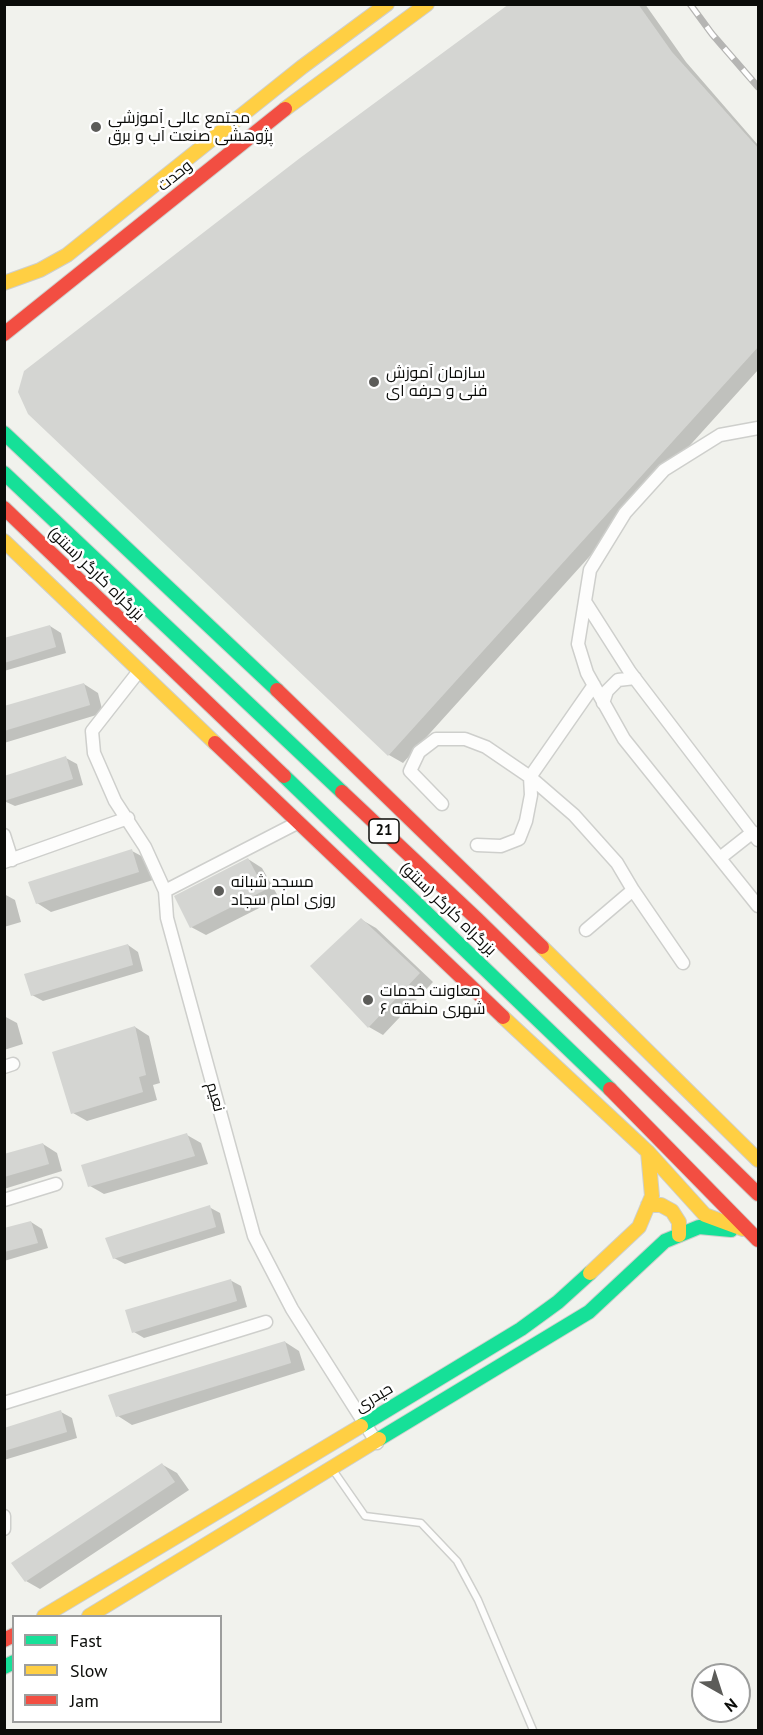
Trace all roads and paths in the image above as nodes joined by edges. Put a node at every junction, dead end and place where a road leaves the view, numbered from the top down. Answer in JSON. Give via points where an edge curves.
{"nodes":[{"id":1,"x":387,"y":4,"type":"edge"},
{"id":2,"x":427,"y":4,"type":"edge"},
{"id":3,"x":4,"y":283,"type":"edge"},
{"id":4,"x":4,"y":334,"type":"edge"},
{"id":5,"x":759,"y":428,"type":"edge"},
{"id":6,"x":4,"y":433,"type":"edge"},
{"id":7,"x":4,"y":473,"type":"edge"},
{"id":8,"x":4,"y":508,"type":"edge"},
{"id":9,"x":4,"y":541,"type":"edge"},
{"id":10,"x":586,"y":603,"type":"junction"},
{"id":11,"x":139,"y":671,"type":"junction"},
{"id":12,"x":635,"y":678,"type":"junction"},
{"id":13,"x":594,"y":685,"type":"junction"},
{"id":14,"x":603,"y":703,"type":"junction"},
{"id":15,"x":530,"y":777,"type":"junction"},
{"id":16,"x":442,"y":804,"type":"dead end"},
{"id":17,"x":128,"y":818,"type":"junction"},
{"id":18,"x":297,"y":823,"type":"junction"},
{"id":19,"x":4,"y":835,"type":"edge"},
{"id":20,"x":756,"y":836,"type":"edge"},
{"id":21,"x":477,"y":845,"type":"dead end"},
{"id":22,"x":720,"y":858,"type":"junction"},
{"id":23,"x":8,"y":861,"type":"edge"},
{"id":24,"x":633,"y":890,"type":"junction"},
{"id":25,"x":165,"y":891,"type":"junction"},
{"id":26,"x":759,"y":906,"type":"edge"},
{"id":27,"x":586,"y":930,"type":"dead end"},
{"id":28,"x":683,"y":963,"type":"dead end"},
{"id":29,"x":648,"y":1152,"type":"junction"},
{"id":30,"x":759,"y":1160,"type":"edge"},
{"id":31,"x":56,"y":1184,"type":"dead end"},
{"id":32,"x":759,"y":1194,"type":"edge"},
{"id":33,"x":4,"y":1200,"type":"edge"},
{"id":34,"x":648,"y":1205,"type":"junction"},
{"id":35,"x":679,"y":1235,"type":"junction"},
{"id":36,"x":754,"y":1236,"type":"edge"},
{"id":37,"x":267,"y":1322,"type":"dead end"},
{"id":38,"x":4,"y":1403,"type":"edge"},
{"id":39,"x":365,"y":1423,"type":"junction"},
{"id":40,"x":377,"y":1443,"type":"junction"},
{"id":41,"x":332,"y":1470,"type":"junction"},
{"id":42,"x":4,"y":1516,"type":"edge"},
{"id":43,"x":4,"y":1529,"type":"edge"},
{"id":44,"x":47,"y":1615,"type":"edge"},
{"id":45,"x":92,"y":1615,"type":"edge"},
{"id":46,"x":533,"y":1731,"type":"edge"}],
"edges":[{"from":1,"to":3,"type":"main road","name":"وحدت","via":[[67,255]]},
{"from":2,"to":4,"type":"main road","name":"وحدت","via":[[312,88]]},
{"from":5,"to":10,"type":"street","via":[[720,435],[664,470],[625,513],[590,570]]},
{"from":6,"to":30,"type":"main road","via":[[366,774]]},
{"from":7,"to":32,"type":"main road","name":"بزرگراه کارگر (سنتو)","number":"21","via":[[477,919]]},
{"from":8,"to":36,"type":"main road","name":"بزرگراه کارگر (سنتو)","number":"21","via":[[581,1060]]},
{"from":9,"to":11,"type":"main road"},
{"from":10,"to":12,"type":"street"},
{"from":10,"to":13,"type":"street","via":[[578,644]]},
{"from":11,"to":17,"type":"street","via":[[93,731],[94,753],[115,801]]},
{"from":11,"to":18,"type":"main road"},
{"from":12,"to":14,"type":"street","via":[[618,680],[607,691]]},
{"from":12,"to":20,"type":"street"},
{"from":13,"to":14,"type":"street"},
{"from":13,"to":15,"type":"street"},
{"from":14,"to":22,"type":"street","via":[[624,739]]},
{"from":15,"to":16,"type":"street","via":[[486,747],[465,739],[436,738],[419,752],[410,771]]},
{"from":15,"to":21,"type":"street","via":[[531,795],[519,839],[501,846]]},
{"from":15,"to":24,"type":"street","via":[[574,815],[617,863]]},
{"from":17,"to":23,"type":"street"},
{"from":17,"to":25,"type":"street"},
{"from":18,"to":25,"type":"street"},
{"from":18,"to":29,"type":"main road"},
{"from":19,"to":23,"type":"street"},
{"from":20,"to":22,"type":"street"},
{"from":22,"to":26,"type":"street"},
{"from":24,"to":27,"type":"street"},
{"from":24,"to":28,"type":"street"},
{"from":25,"to":39,"type":"street","name":"نعیم","via":[[167,918],[254,1236],[292,1309]]},
{"from":29,"to":34,"type":"main road","name":"حیدری","via":[[652,1174]]},
{"from":29,"to":36,"type":"main road","via":[[705,1215]]},
{"from":31,"to":33,"type":"street"},
{"from":34,"to":35,"type":"main road","via":[[661,1205],[672,1211],[679,1222]]},
{"from":34,"to":39,"type":"main road","name":"حیدری","via":[[639,1227],[558,1302],[521,1329]]},
{"from":35,"to":36,"type":"main road","via":[[699,1227]]},
{"from":35,"to":40,"type":"main road","via":[[665,1241],[589,1312]]},
{"from":37,"to":38,"type":"street"},
{"from":39,"to":40,"type":"street","name":"نعیم"},
{"from":39,"to":44,"type":"main road","name":"حیدری"},
{"from":40,"to":41,"type":"main road"},
{"from":41,"to":45,"type":"main road"},
{"from":41,"to":46,"type":"lane","via":[[365,1516],[421,1523],[457,1561],[478,1600]]},
{"from":42,"to":43,"type":"street"}]}
